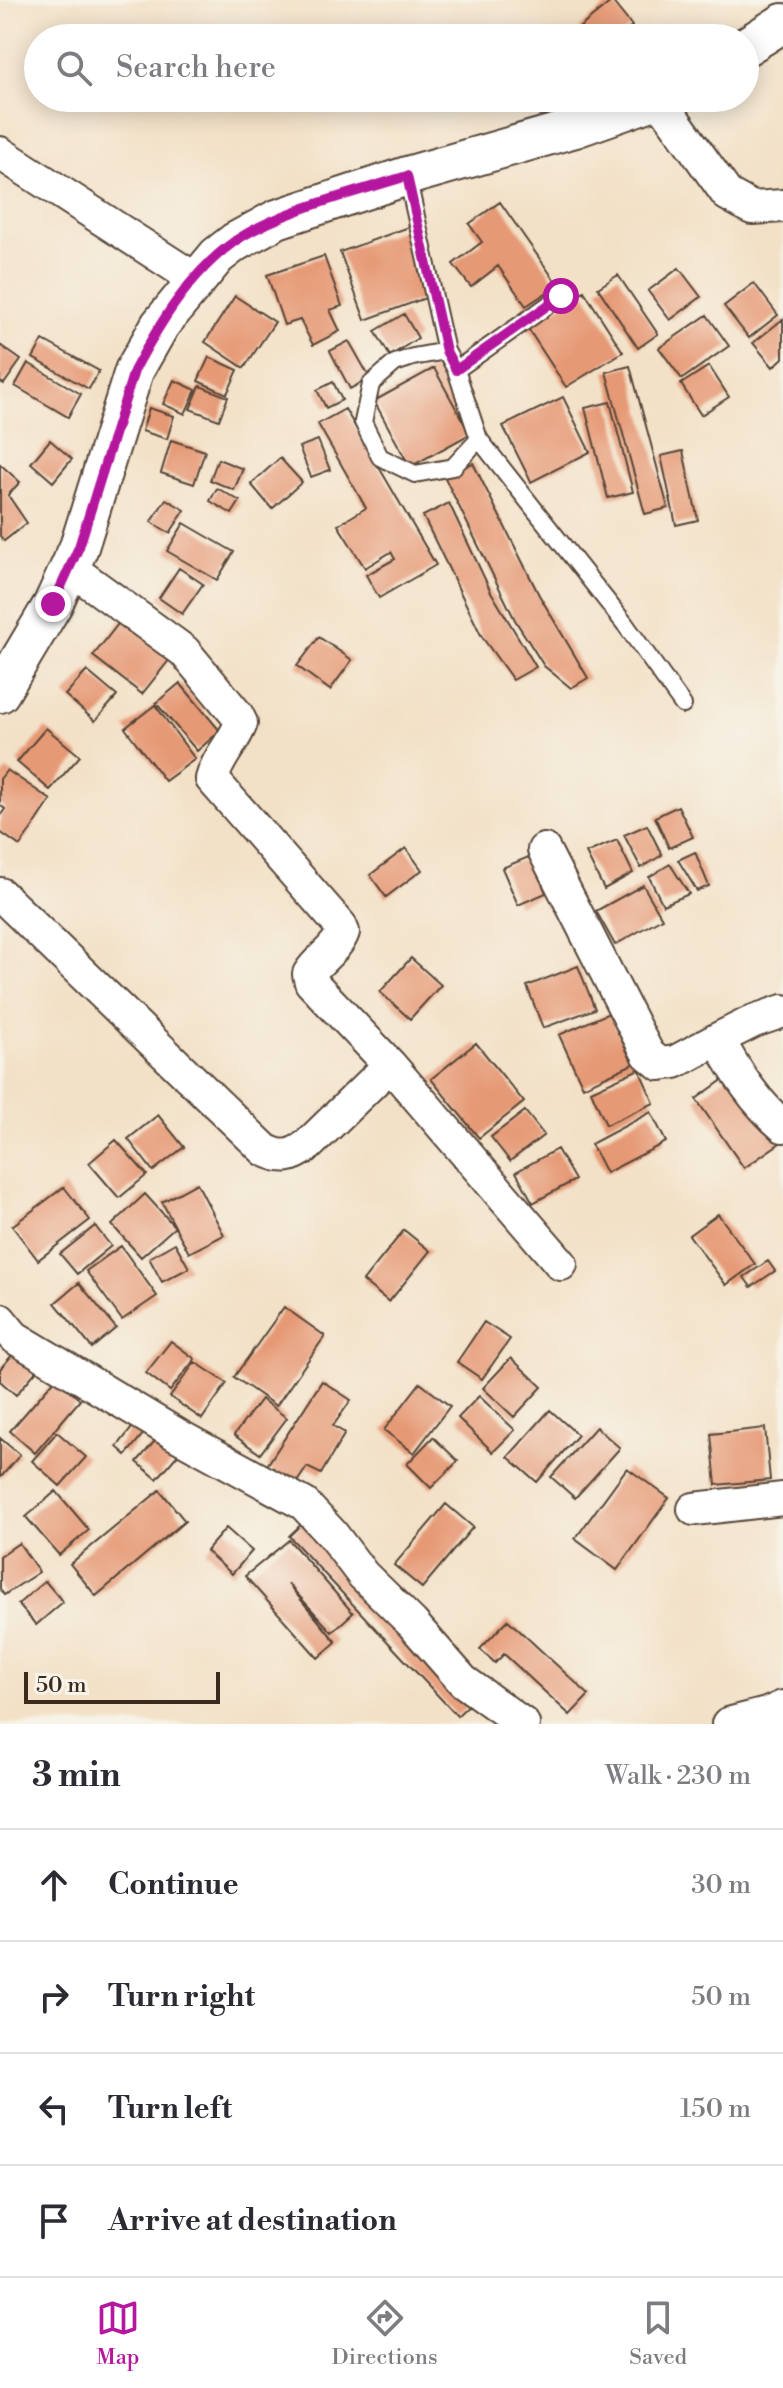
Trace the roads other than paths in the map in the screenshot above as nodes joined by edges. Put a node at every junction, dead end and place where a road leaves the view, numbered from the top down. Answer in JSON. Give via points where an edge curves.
{"nodes":[{"id":1,"x":783,"y":23,"type":"edge"},
{"id":2,"x":759,"y":38,"type":"edge"},
{"id":3,"x":620,"y":112,"type":"edge"},
{"id":4,"x":670,"y":112,"type":"edge"},
{"id":5,"x":0,"y":153,"type":"edge"},
{"id":6,"x":407,"y":176,"type":"junction"},
{"id":7,"x":783,"y":206,"type":"edge"},
{"id":8,"x":195,"y":279,"type":"junction"},
{"id":9,"x":561,"y":296,"type":"dead end"},
{"id":10,"x":446,"y":351,"type":"junction"},
{"id":11,"x":456,"y":370,"type":"junction"},
{"id":12,"x":479,"y":439,"type":"junction"},
{"id":13,"x":70,"y":568,"type":"junction"},
{"id":14,"x":0,"y":693,"type":"edge"},
{"id":15,"x":683,"y":705,"type":"dead end"},
{"id":16,"x":544,"y":850,"type":"dead end"},
{"id":17,"x":0,"y":894,"type":"edge"},
{"id":18,"x":783,"y":1011,"type":"edge"},
{"id":19,"x":718,"y":1039,"type":"junction"},
{"id":20,"x":390,"y":1065,"type":"junction"},
{"id":21,"x":783,"y":1126,"type":"edge"},
{"id":22,"x":561,"y":1264,"type":"dead end"},
{"id":23,"x":0,"y":1320,"type":"edge"},
{"id":24,"x":783,"y":1499,"type":"edge"},
{"id":25,"x":694,"y":1509,"type":"dead end"},
{"id":26,"x":783,"y":1707,"type":"edge"},
{"id":27,"x":523,"y":1724,"type":"edge"},
{"id":28,"x":733,"y":1724,"type":"edge"}],
"edges":[{"from":1,"to":2,"type":"street"},
{"from":3,"to":6,"type":"street"},
{"from":4,"to":7,"type":"street","via":[[727,194],[752,208]]},
{"from":5,"to":8,"type":"street"},
{"from":6,"to":8,"type":"street","via":[[254,230]]},
{"from":6,"to":10,"type":"lane"},
{"from":8,"to":13,"type":"street","via":[[134,371]]},
{"from":9,"to":11,"type":"lane"},
{"from":10,"to":11,"type":"lane"},
{"from":10,"to":12,"type":"lane","via":[[395,363],[371,384],[363,422],[380,457],[415,474],[453,467]]},
{"from":11,"to":12,"type":"lane"},
{"from":12,"to":15,"type":"lane"},
{"from":13,"to":14,"type":"street"},
{"from":13,"to":20,"type":"street","via":[[184,651],[237,715],[237,735],[212,779],[340,925],[340,940],[314,966],[311,982]]},
{"from":16,"to":19,"type":"street","via":[[648,1054],[660,1064],[675,1062]]},
{"from":17,"to":20,"type":"street","via":[[265,1150],[279,1157],[294,1156],[308,1145]]},
{"from":18,"to":19,"type":"street"},
{"from":19,"to":21,"type":"street","via":[[739,1078]]},
{"from":20,"to":22,"type":"street"},
{"from":23,"to":27,"type":"street","via":[[14,1337],[304,1504],[463,1681]]},
{"from":24,"to":25,"type":"street"},
{"from":26,"to":28,"type":"street"}]}
